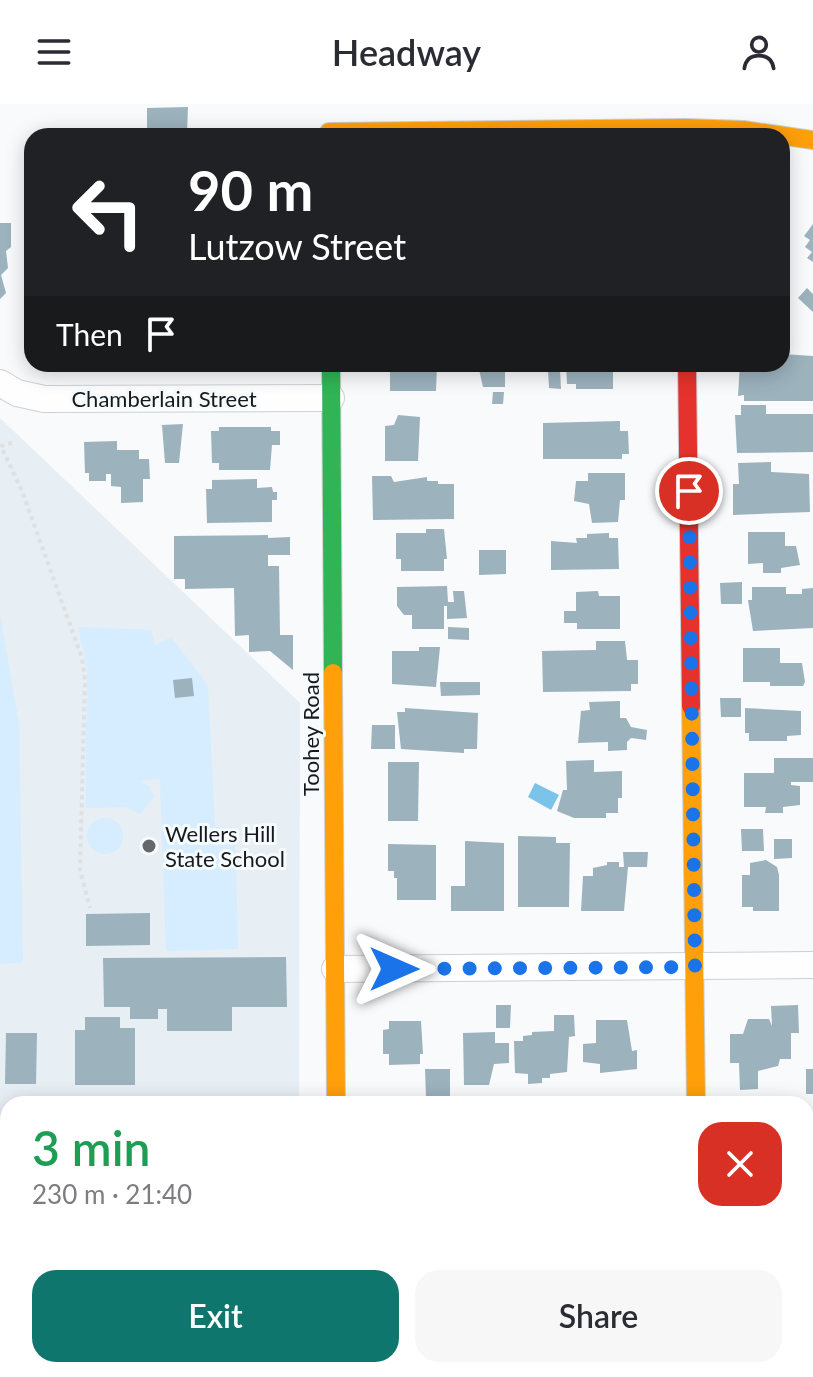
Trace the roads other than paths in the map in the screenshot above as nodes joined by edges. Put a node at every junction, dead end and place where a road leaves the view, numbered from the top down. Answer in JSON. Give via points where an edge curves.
{"nodes":[{"id":1,"x":790,"y":137,"type":"edge"},
{"id":2,"x":813,"y":140,"type":"edge"},
{"id":3,"x":331,"y":372,"type":"edge"},
{"id":4,"x":687,"y":372,"type":"edge"},
{"id":5,"x":0,"y":383,"type":"edge"},
{"id":6,"x":331,"y":398,"type":"junction"},
{"id":7,"x":813,"y":965,"type":"edge"},
{"id":8,"x":695,"y":967,"type":"junction"},
{"id":9,"x":335,"y":969,"type":"junction"},
{"id":10,"x":336,"y":1096,"type":"edge"},
{"id":11,"x":696,"y":1096,"type":"edge"}],
"edges":[{"from":1,"to":2,"type":"street"},
{"from":3,"to":6,"type":"street","name":"Toohey Road"},
{"from":4,"to":8,"type":"street"},
{"from":5,"to":6,"type":"street","name":"Chamberlain Street","via":[[44,399]]},
{"from":6,"to":9,"type":"street","name":"Toohey Road"},
{"from":7,"to":8,"type":"street"},
{"from":8,"to":9,"type":"street"},
{"from":8,"to":11,"type":"street"},
{"from":9,"to":10,"type":"street","name":"Toohey Road"}]}
